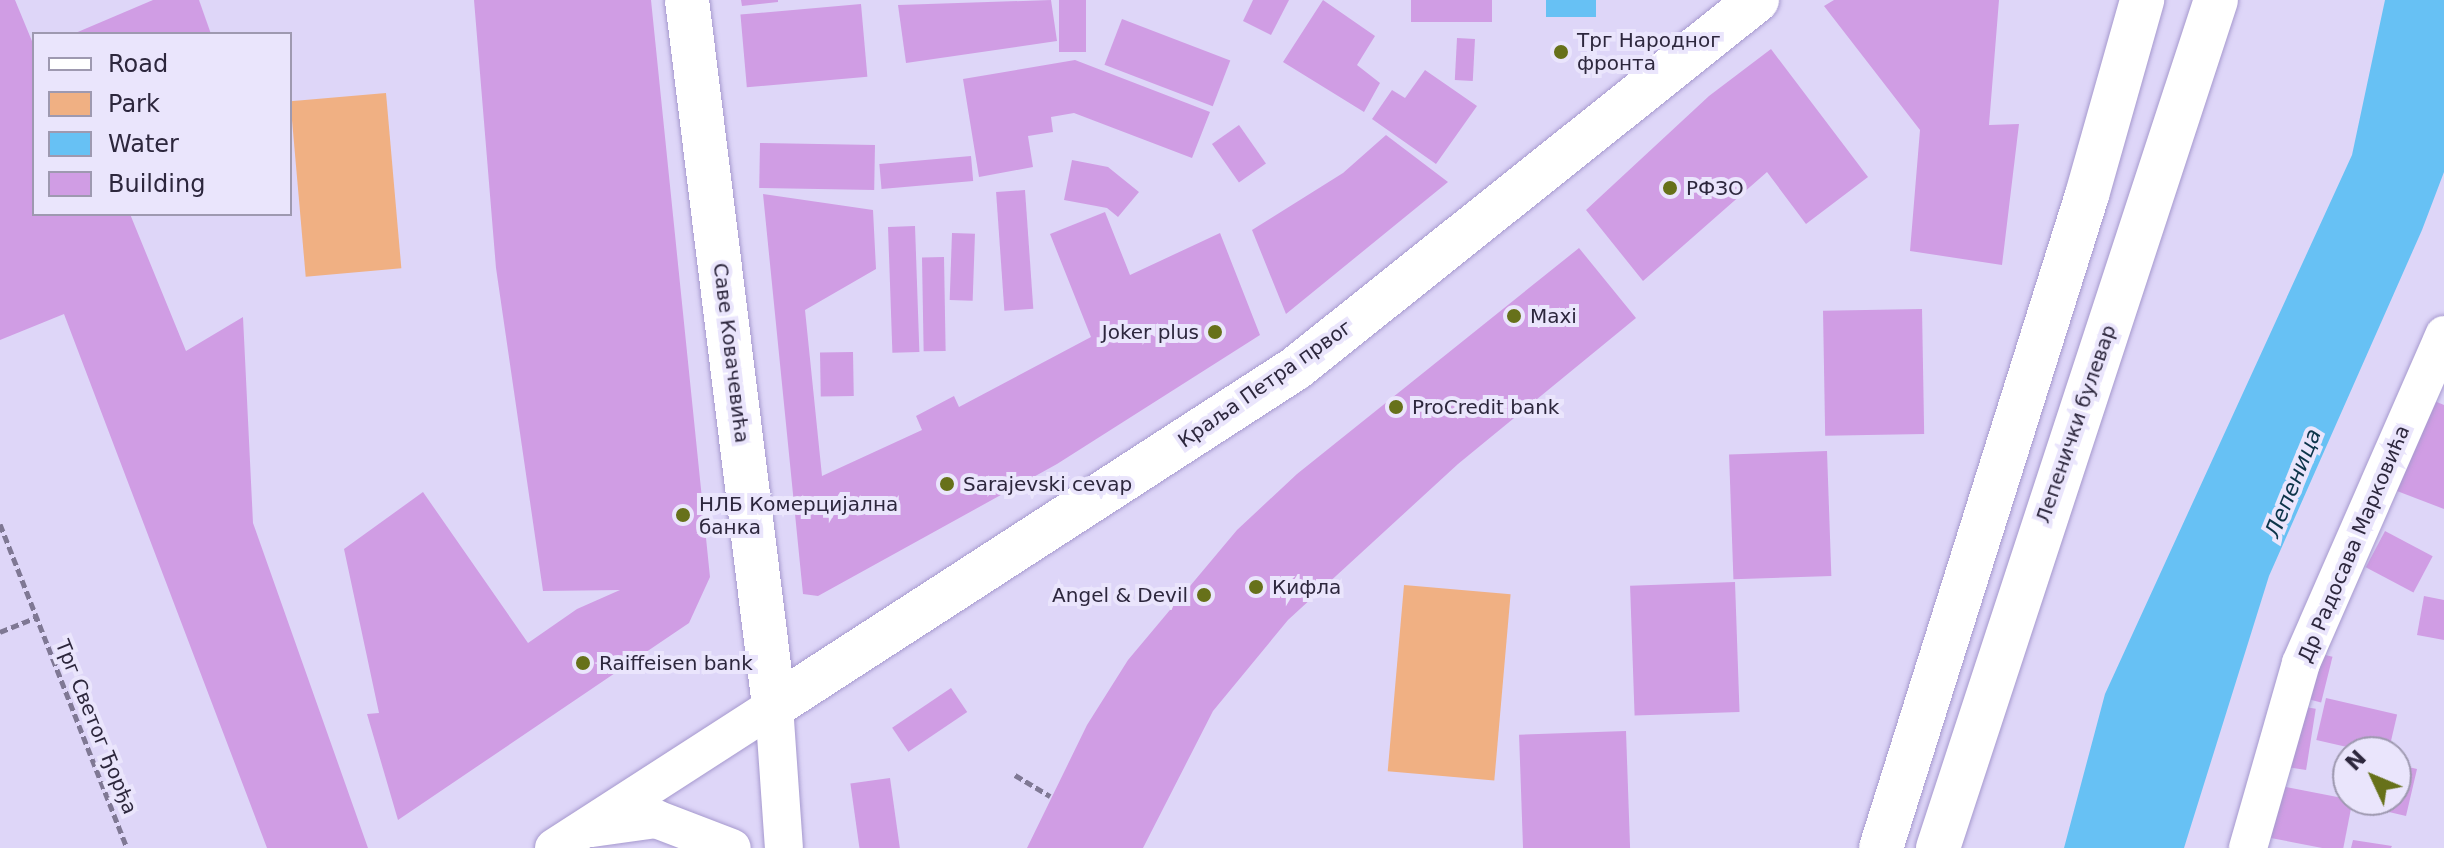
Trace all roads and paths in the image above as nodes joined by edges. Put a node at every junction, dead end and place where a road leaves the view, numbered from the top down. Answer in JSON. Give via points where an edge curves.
{"nodes":[{"id":1,"x":687,"y":0,"type":"edge"},
{"id":2,"x":2119,"y":0,"type":"edge"},
{"id":3,"x":2142,"y":0,"type":"edge"},
{"id":4,"x":2216,"y":0,"type":"edge"},
{"id":5,"x":1742,"y":12,"type":"edge"},
{"id":6,"x":2123,"y":62,"type":"junction"},
{"id":7,"x":2444,"y":335,"type":"edge"},
{"id":8,"x":0,"y":524,"type":"edge"},
{"id":9,"x":35,"y":618,"type":"junction"},
{"id":10,"x":0,"y":632,"type":"edge"},
{"id":11,"x":774,"y":706,"type":"junction"},
{"id":12,"x":1015,"y":775,"type":"dead end"},
{"id":13,"x":1050,"y":796,"type":"dead end"},
{"id":14,"x":566,"y":839,"type":"edge"},
{"id":15,"x":127,"y":848,"type":"edge"},
{"id":16,"x":732,"y":848,"type":"edge"},
{"id":17,"x":784,"y":848,"type":"edge"},
{"id":18,"x":1881,"y":848,"type":"edge"},
{"id":19,"x":1938,"y":848,"type":"edge"},
{"id":20,"x":2248,"y":848,"type":"edge"}],
"edges":[{"from":1,"to":11,"type":"street","name":"Саве Ковачевића"},
{"from":2,"to":6,"type":"street"},
{"from":3,"to":6,"type":"street"},
{"from":4,"to":19,"type":"street","name":"Лепенички булевар"},
{"from":5,"to":11,"type":"street","name":"Краља Петра првог","via":[[1296,368]]},
{"from":6,"to":18,"type":"street","via":[[2087,195]]},
{"from":7,"to":20,"type":"street","name":"Др Радосава Марковића","via":[[2301,663]]},
{"from":8,"to":9,"type":"path","name":"Трг Светог Ђорђа"},
{"from":9,"to":10,"type":"path"},
{"from":9,"to":15,"type":"path","name":"Трг Светог Ђорђа"},
{"from":11,"to":14,"type":"street"},
{"from":11,"to":17,"type":"street"},
{"from":12,"to":13,"type":"path"},
{"from":14,"to":16,"type":"street","via":[[656,819]]}]}
